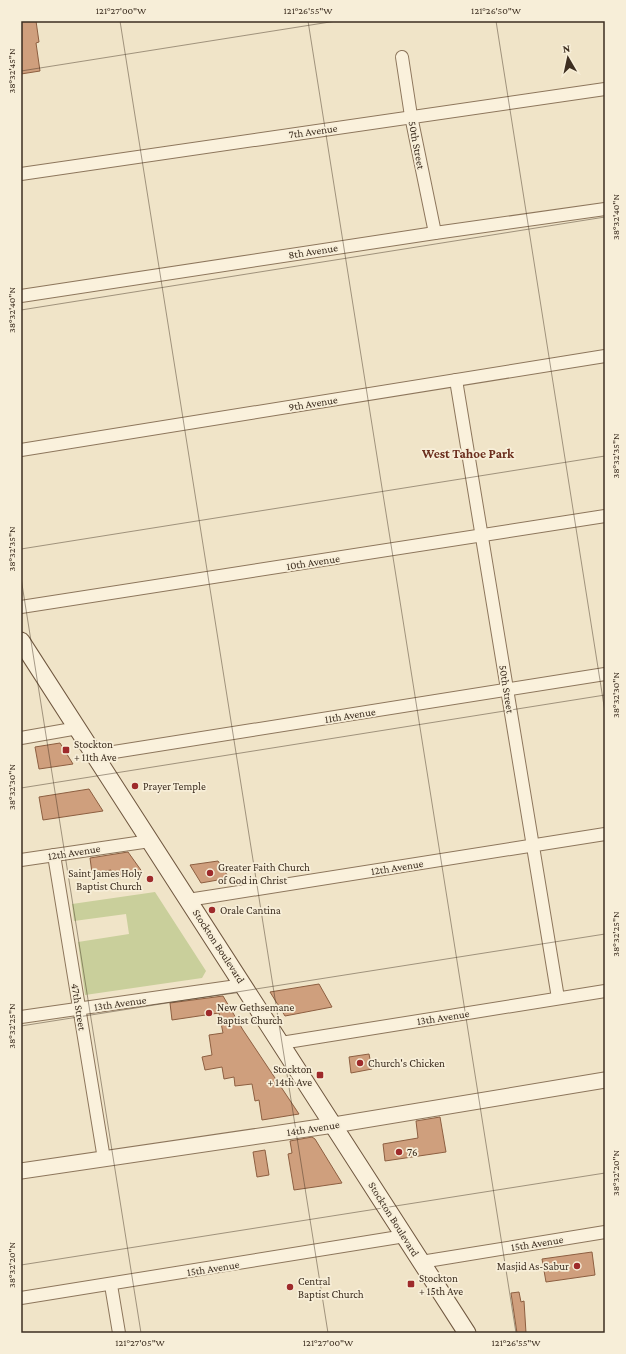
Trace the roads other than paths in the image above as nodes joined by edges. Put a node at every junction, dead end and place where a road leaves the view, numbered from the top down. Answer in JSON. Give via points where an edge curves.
{"nodes":[{"id":1,"x":402,"y":57,"type":"dead end"},
{"id":2,"x":605,"y":89,"type":"edge"},
{"id":3,"x":411,"y":116,"type":"junction"},
{"id":4,"x":21,"y":174,"type":"edge"},
{"id":5,"x":605,"y":209,"type":"edge"},
{"id":6,"x":435,"y":233,"type":"junction"},
{"id":7,"x":21,"y":296,"type":"edge"},
{"id":8,"x":605,"y":356,"type":"edge"},
{"id":9,"x":456,"y":380,"type":"junction"},
{"id":10,"x":21,"y":450,"type":"edge"},
{"id":11,"x":605,"y":516,"type":"edge"},
{"id":12,"x":481,"y":535,"type":"junction"},
{"id":13,"x":21,"y":608,"type":"edge"},
{"id":14,"x":21,"y":641,"type":"edge"},
{"id":15,"x":605,"y":674,"type":"edge"},
{"id":16,"x":507,"y":690,"type":"junction"},
{"id":17,"x":78,"y":728,"type":"junction"},
{"id":18,"x":21,"y":738,"type":"edge"},
{"id":19,"x":95,"y":755,"type":"junction"},
{"id":20,"x":605,"y":834,"type":"edge"},
{"id":21,"x":150,"y":841,"type":"junction"},
{"id":22,"x":533,"y":845,"type":"junction"},
{"id":23,"x":54,"y":855,"type":"junction"},
{"id":24,"x":21,"y":860,"type":"edge"},
{"id":25,"x":188,"y":900,"type":"junction"},
{"id":26,"x":244,"y":985,"type":"junction"},
{"id":27,"x":605,"y":991,"type":"edge"},
{"id":28,"x":558,"y":998,"type":"junction"},
{"id":29,"x":79,"y":1009,"type":"junction"},
{"id":30,"x":21,"y":1018,"type":"edge"},
{"id":31,"x":281,"y":1043,"type":"junction"},
{"id":32,"x":605,"y":1080,"type":"edge"},
{"id":33,"x":334,"y":1125,"type":"junction"},
{"id":34,"x":104,"y":1159,"type":"junction"},
{"id":35,"x":21,"y":1171,"type":"edge"},
{"id":36,"x":605,"y":1232,"type":"edge"},
{"id":37,"x":405,"y":1236,"type":"junction"},
{"id":38,"x":421,"y":1262,"type":"junction"},
{"id":39,"x":111,"y":1284,"type":"junction"},
{"id":40,"x":21,"y":1298,"type":"edge"},
{"id":41,"x":119,"y":1333,"type":"edge"},
{"id":42,"x":467,"y":1333,"type":"edge"}],
"edges":[{"from":1,"to":3,"type":"street","name":"50th Street"},
{"from":2,"to":3,"type":"street","name":"7th Avenue"},
{"from":3,"to":4,"type":"street","name":"7th Avenue"},
{"from":3,"to":6,"type":"street","name":"50th Street"},
{"from":5,"to":6,"type":"street","name":"8th Avenue"},
{"from":6,"to":7,"type":"street","name":"8th Avenue"},
{"from":8,"to":9,"type":"street","name":"9th Avenue"},
{"from":9,"to":10,"type":"street","name":"9th Avenue"},
{"from":9,"to":12,"type":"street","name":"50th Street"},
{"from":11,"to":12,"type":"street","name":"10th Avenue"},
{"from":12,"to":13,"type":"street","name":"10th Avenue"},
{"from":12,"to":16,"type":"street","name":"50th Street"},
{"from":14,"to":17,"type":"main road","name":"Stockton Boulevard"},
{"from":15,"to":16,"type":"street","name":"11th Avenue"},
{"from":16,"to":19,"type":"street","name":"11th Avenue"},
{"from":16,"to":22,"type":"street","name":"50th Street"},
{"from":17,"to":18,"type":"street"},
{"from":17,"to":19,"type":"main road","name":"Stockton Boulevard"},
{"from":19,"to":21,"type":"main road","name":"Stockton Boulevard"},
{"from":20,"to":22,"type":"street","name":"12th Avenue"},
{"from":21,"to":23,"type":"street","name":"12th Avenue"},
{"from":21,"to":25,"type":"main road","name":"Stockton Boulevard"},
{"from":22,"to":25,"type":"street","name":"12th Avenue"},
{"from":22,"to":28,"type":"street","name":"50th Street"},
{"from":23,"to":24,"type":"street","name":"12th Avenue"},
{"from":23,"to":29,"type":"street","name":"47th Street"},
{"from":25,"to":26,"type":"main road","name":"Stockton Boulevard"},
{"from":26,"to":29,"type":"street","name":"13th Avenue"},
{"from":26,"to":31,"type":"main road","name":"Stockton Boulevard"},
{"from":27,"to":28,"type":"street","name":"13th Avenue"},
{"from":28,"to":31,"type":"street","name":"13th Avenue"},
{"from":29,"to":30,"type":"street","name":"13th Avenue"},
{"from":29,"to":34,"type":"street","name":"47th Street"},
{"from":31,"to":33,"type":"main road","name":"Stockton Boulevard"},
{"from":32,"to":33,"type":"street","name":"14th Avenue"},
{"from":33,"to":34,"type":"street","name":"14th Avenue"},
{"from":33,"to":37,"type":"main road","name":"Stockton Boulevard"},
{"from":34,"to":35,"type":"street","name":"14th Avenue"},
{"from":36,"to":38,"type":"street","name":"15th Avenue"},
{"from":37,"to":38,"type":"main road","name":"Stockton Boulevard"},
{"from":37,"to":39,"type":"street","name":"15th Avenue"},
{"from":38,"to":42,"type":"main road","name":"Stockton Boulevard"},
{"from":39,"to":40,"type":"street","name":"15th Avenue"},
{"from":39,"to":41,"type":"street"}]}
